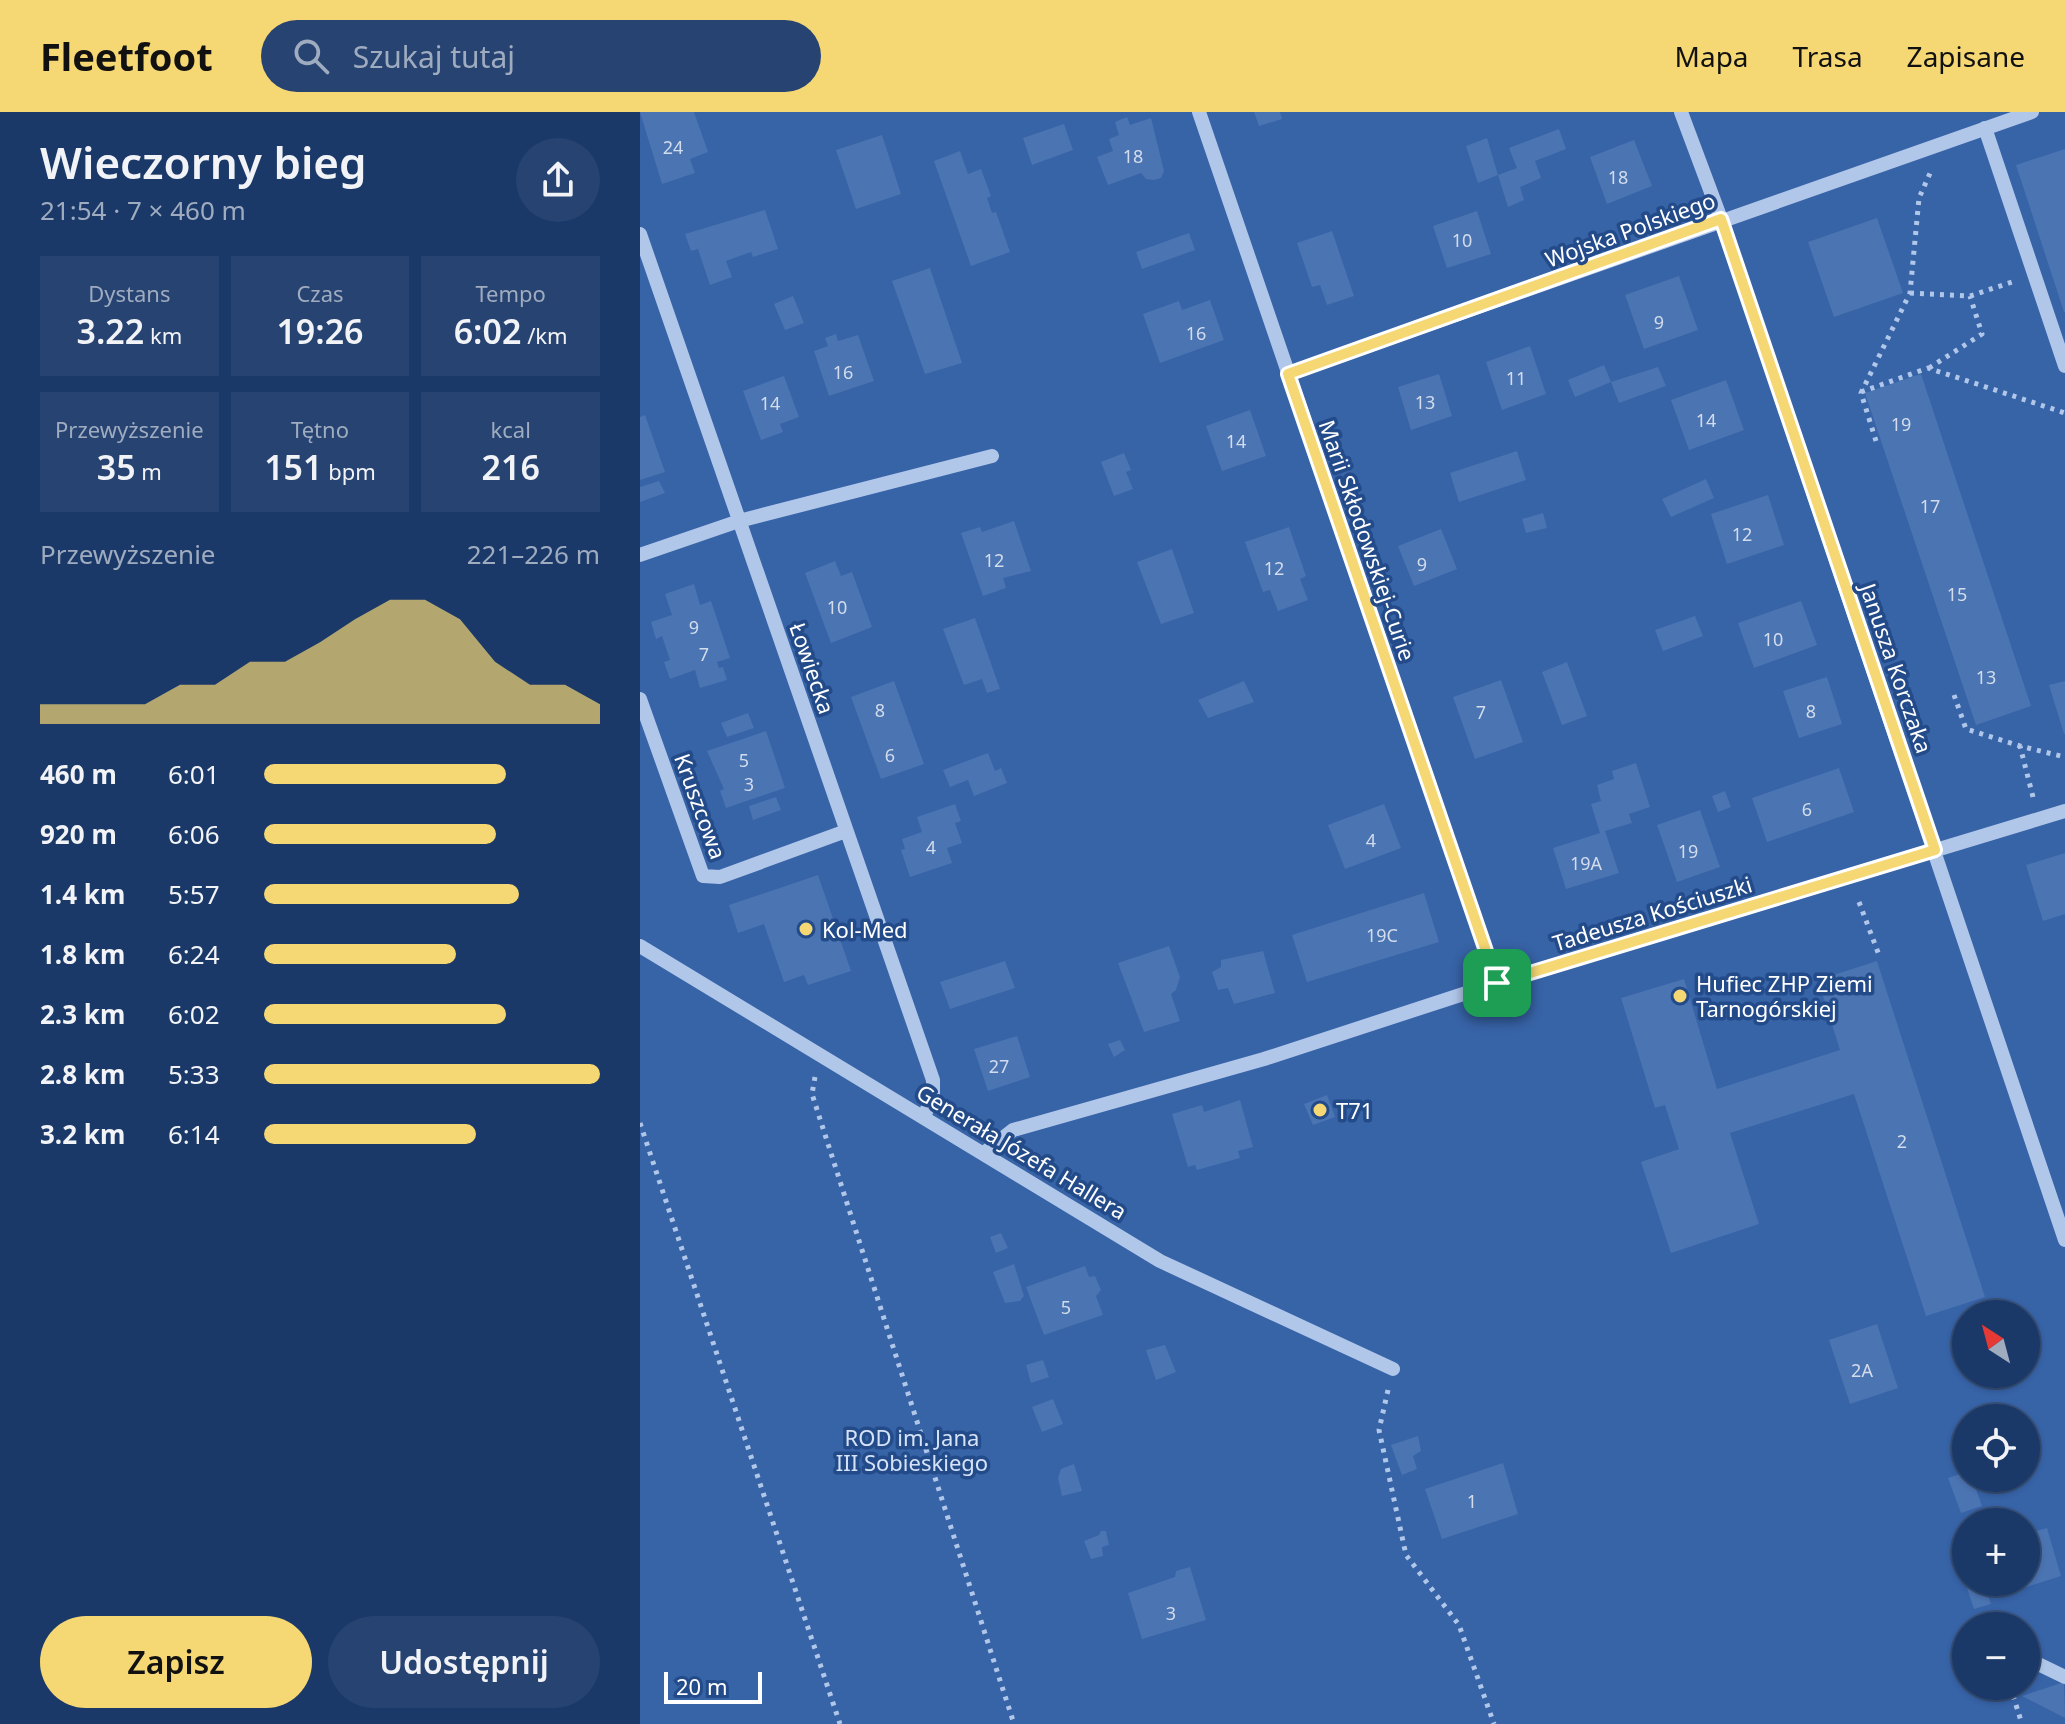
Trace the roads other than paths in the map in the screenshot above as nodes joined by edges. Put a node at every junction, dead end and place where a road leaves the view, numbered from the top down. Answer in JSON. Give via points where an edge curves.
{"nodes":[{"id":1,"x":1199,"y":112,"type":"edge"},
{"id":2,"x":1681,"y":112,"type":"edge"},
{"id":3,"x":2032,"y":112,"type":"edge"},
{"id":4,"x":1985,"y":128,"type":"junction"},
{"id":5,"x":1721,"y":219,"type":"junction"},
{"id":6,"x":640,"y":234,"type":"edge"},
{"id":7,"x":2065,"y":366,"type":"edge"},
{"id":8,"x":1288,"y":374,"type":"junction"},
{"id":9,"x":992,"y":456,"type":"dead end"},
{"id":10,"x":739,"y":521,"type":"junction"},
{"id":11,"x":640,"y":555,"type":"edge"},
{"id":12,"x":640,"y":699,"type":"edge"},
{"id":13,"x":2065,"y":811,"type":"edge"},
{"id":14,"x":846,"y":831,"type":"junction"},
{"id":15,"x":1935,"y":850,"type":"junction"},
{"id":16,"x":640,"y":946,"type":"edge"},
{"id":17,"x":1497,"y":983,"type":"junction"},
{"id":18,"x":924,"y":1117,"type":"junction"},
{"id":19,"x":984,"y":1153,"type":"junction"},
{"id":20,"x":2065,"y":1240,"type":"edge"},
{"id":21,"x":1393,"y":1369,"type":"road end"},
{"id":22,"x":2040,"y":1665,"type":"edge"},
{"id":23,"x":2065,"y":1677,"type":"edge"}],
"edges":[{"from":1,"to":8,"type":"street","name":"Marii Skłodowskiej-Curie"},
{"from":2,"to":5,"type":"street","name":"Janusza Korczaka"},
{"from":3,"to":4,"type":"street","name":"Wojska Polskiego"},
{"from":4,"to":5,"type":"street","name":"Wojska Polskiego"},
{"from":4,"to":7,"type":"street"},
{"from":5,"to":8,"type":"street","name":"Wojska Polskiego"},
{"from":5,"to":15,"type":"street","name":"Janusza Korczaka"},
{"from":6,"to":10,"type":"street","name":"Łowiecka"},
{"from":8,"to":17,"type":"street","name":"Marii Skłodowskiej-Curie"},
{"from":9,"to":10,"type":"street"},
{"from":10,"to":11,"type":"street"},
{"from":10,"to":14,"type":"street","name":"Łowiecka"},
{"from":12,"to":14,"type":"street","name":"Kruszcowa","via":[[703,876],[720,877]]},
{"from":13,"to":15,"type":"street","name":"Tadeusza Kościuszki"},
{"from":14,"to":18,"type":"street","name":"Łowiecka","via":[[933,1080]]},
{"from":15,"to":17,"type":"street","name":"Tadeusza Kościuszki"},
{"from":15,"to":20,"type":"street","name":"Janusza Korczaka"},
{"from":16,"to":18,"type":"street","name":"Generała Józefa Hallera"},
{"from":17,"to":19,"type":"street","name":"Tadeusza Kościuszki","via":[[1264,1059],[1013,1130]]},
{"from":18,"to":19,"type":"street","name":"Generała Józefa Hallera"},
{"from":19,"to":21,"type":"street","name":"Generała Józefa Hallera","via":[[1160,1261]]},
{"from":22,"to":23,"type":"street"}]}
